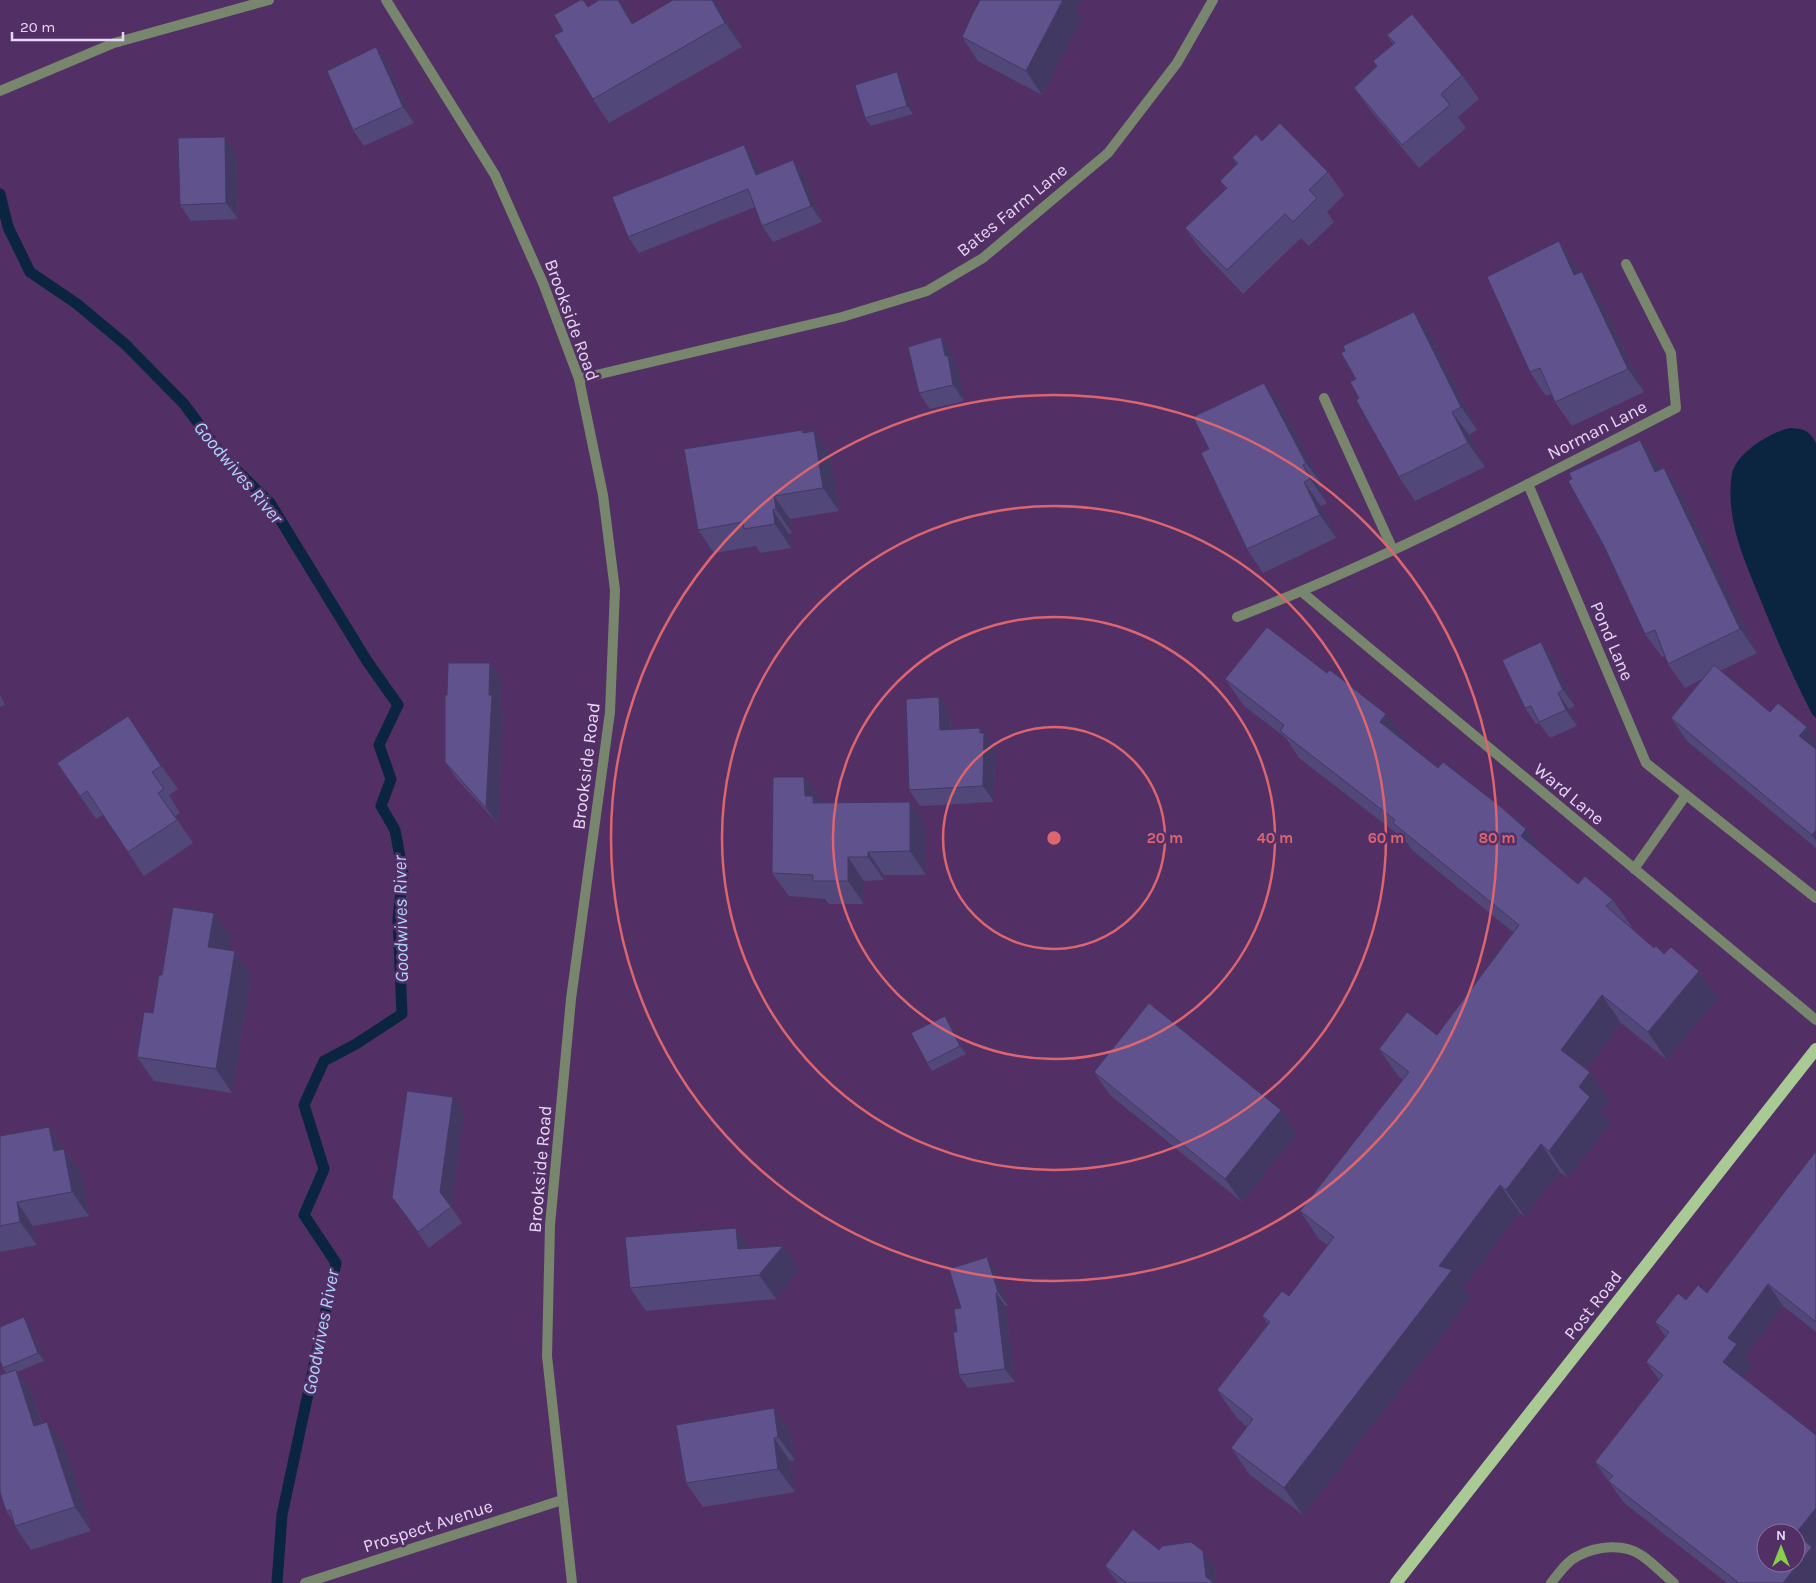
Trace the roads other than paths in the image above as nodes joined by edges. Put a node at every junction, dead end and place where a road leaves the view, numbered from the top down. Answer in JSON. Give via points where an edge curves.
{"nodes":[{"id":1,"x":269,"y":0,"type":"edge"},
{"id":2,"x":386,"y":0,"type":"edge"},
{"id":3,"x":1213,"y":0,"type":"edge"},
{"id":4,"x":4,"y":90,"type":"edge"},
{"id":5,"x":1626,"y":264,"type":"dead end"},
{"id":6,"x":579,"y":379,"type":"junction"},
{"id":7,"x":1324,"y":398,"type":"dead end"},
{"id":8,"x":1528,"y":484,"type":"junction"},
{"id":9,"x":1393,"y":550,"type":"junction"},
{"id":10,"x":1302,"y":592,"type":"junction"},
{"id":11,"x":1237,"y":617,"type":"dead end"},
{"id":12,"x":1686,"y":795,"type":"junction"},
{"id":13,"x":1634,"y":868,"type":"junction"},
{"id":14,"x":1816,"y":898,"type":"edge"},
{"id":15,"x":1816,"y":1020,"type":"edge"},
{"id":16,"x":1816,"y":1049,"type":"edge"},
{"id":17,"x":562,"y":1500,"type":"junction"},
{"id":18,"x":305,"y":1583,"type":"edge"},
{"id":19,"x":572,"y":1583,"type":"edge"},
{"id":20,"x":1396,"y":1583,"type":"edge"},
{"id":21,"x":1551,"y":1583,"type":"edge"},
{"id":22,"x":1674,"y":1583,"type":"edge"}],
"edges":[{"from":1,"to":4,"type":"street","via":[[114,43]]},
{"from":2,"to":6,"type":"street","name":"Brookside Road","via":[[495,175],[543,283]]},
{"from":3,"to":6,"type":"street","name":"Bates Farm Lane","via":[[1177,63],[1108,153],[983,258],[927,291],[842,316]]},
{"from":5,"to":8,"type":"street","name":"Norman Lane","via":[[1671,353],[1676,408]]},
{"from":6,"to":17,"type":"street","name":"Brookside Road","via":[[603,495],[615,590],[610,712],[571,1000],[550,1225],[547,1356]]},
{"from":7,"to":9,"type":"street"},
{"from":8,"to":9,"type":"street","name":"Norman Lane"},
{"from":8,"to":12,"type":"street","name":"Pond Lane","via":[[1646,763]]},
{"from":9,"to":10,"type":"street","name":"Norman Lane"},
{"from":10,"to":11,"type":"street","name":"Norman Lane"},
{"from":10,"to":13,"type":"street","name":"Ward Lane"},
{"from":12,"to":13,"type":"street"},
{"from":12,"to":14,"type":"street","name":"Pond Lane"},
{"from":13,"to":15,"type":"street","name":"Ward Lane"},
{"from":16,"to":20,"type":"main road","name":"Post Road"},
{"from":17,"to":18,"type":"street","name":"Prospect Avenue"},
{"from":17,"to":19,"type":"street","name":"Brookside Road"},
{"from":21,"to":22,"type":"street","via":[[1578,1556],[1598,1549],[1619,1547],[1640,1554]]}]}
